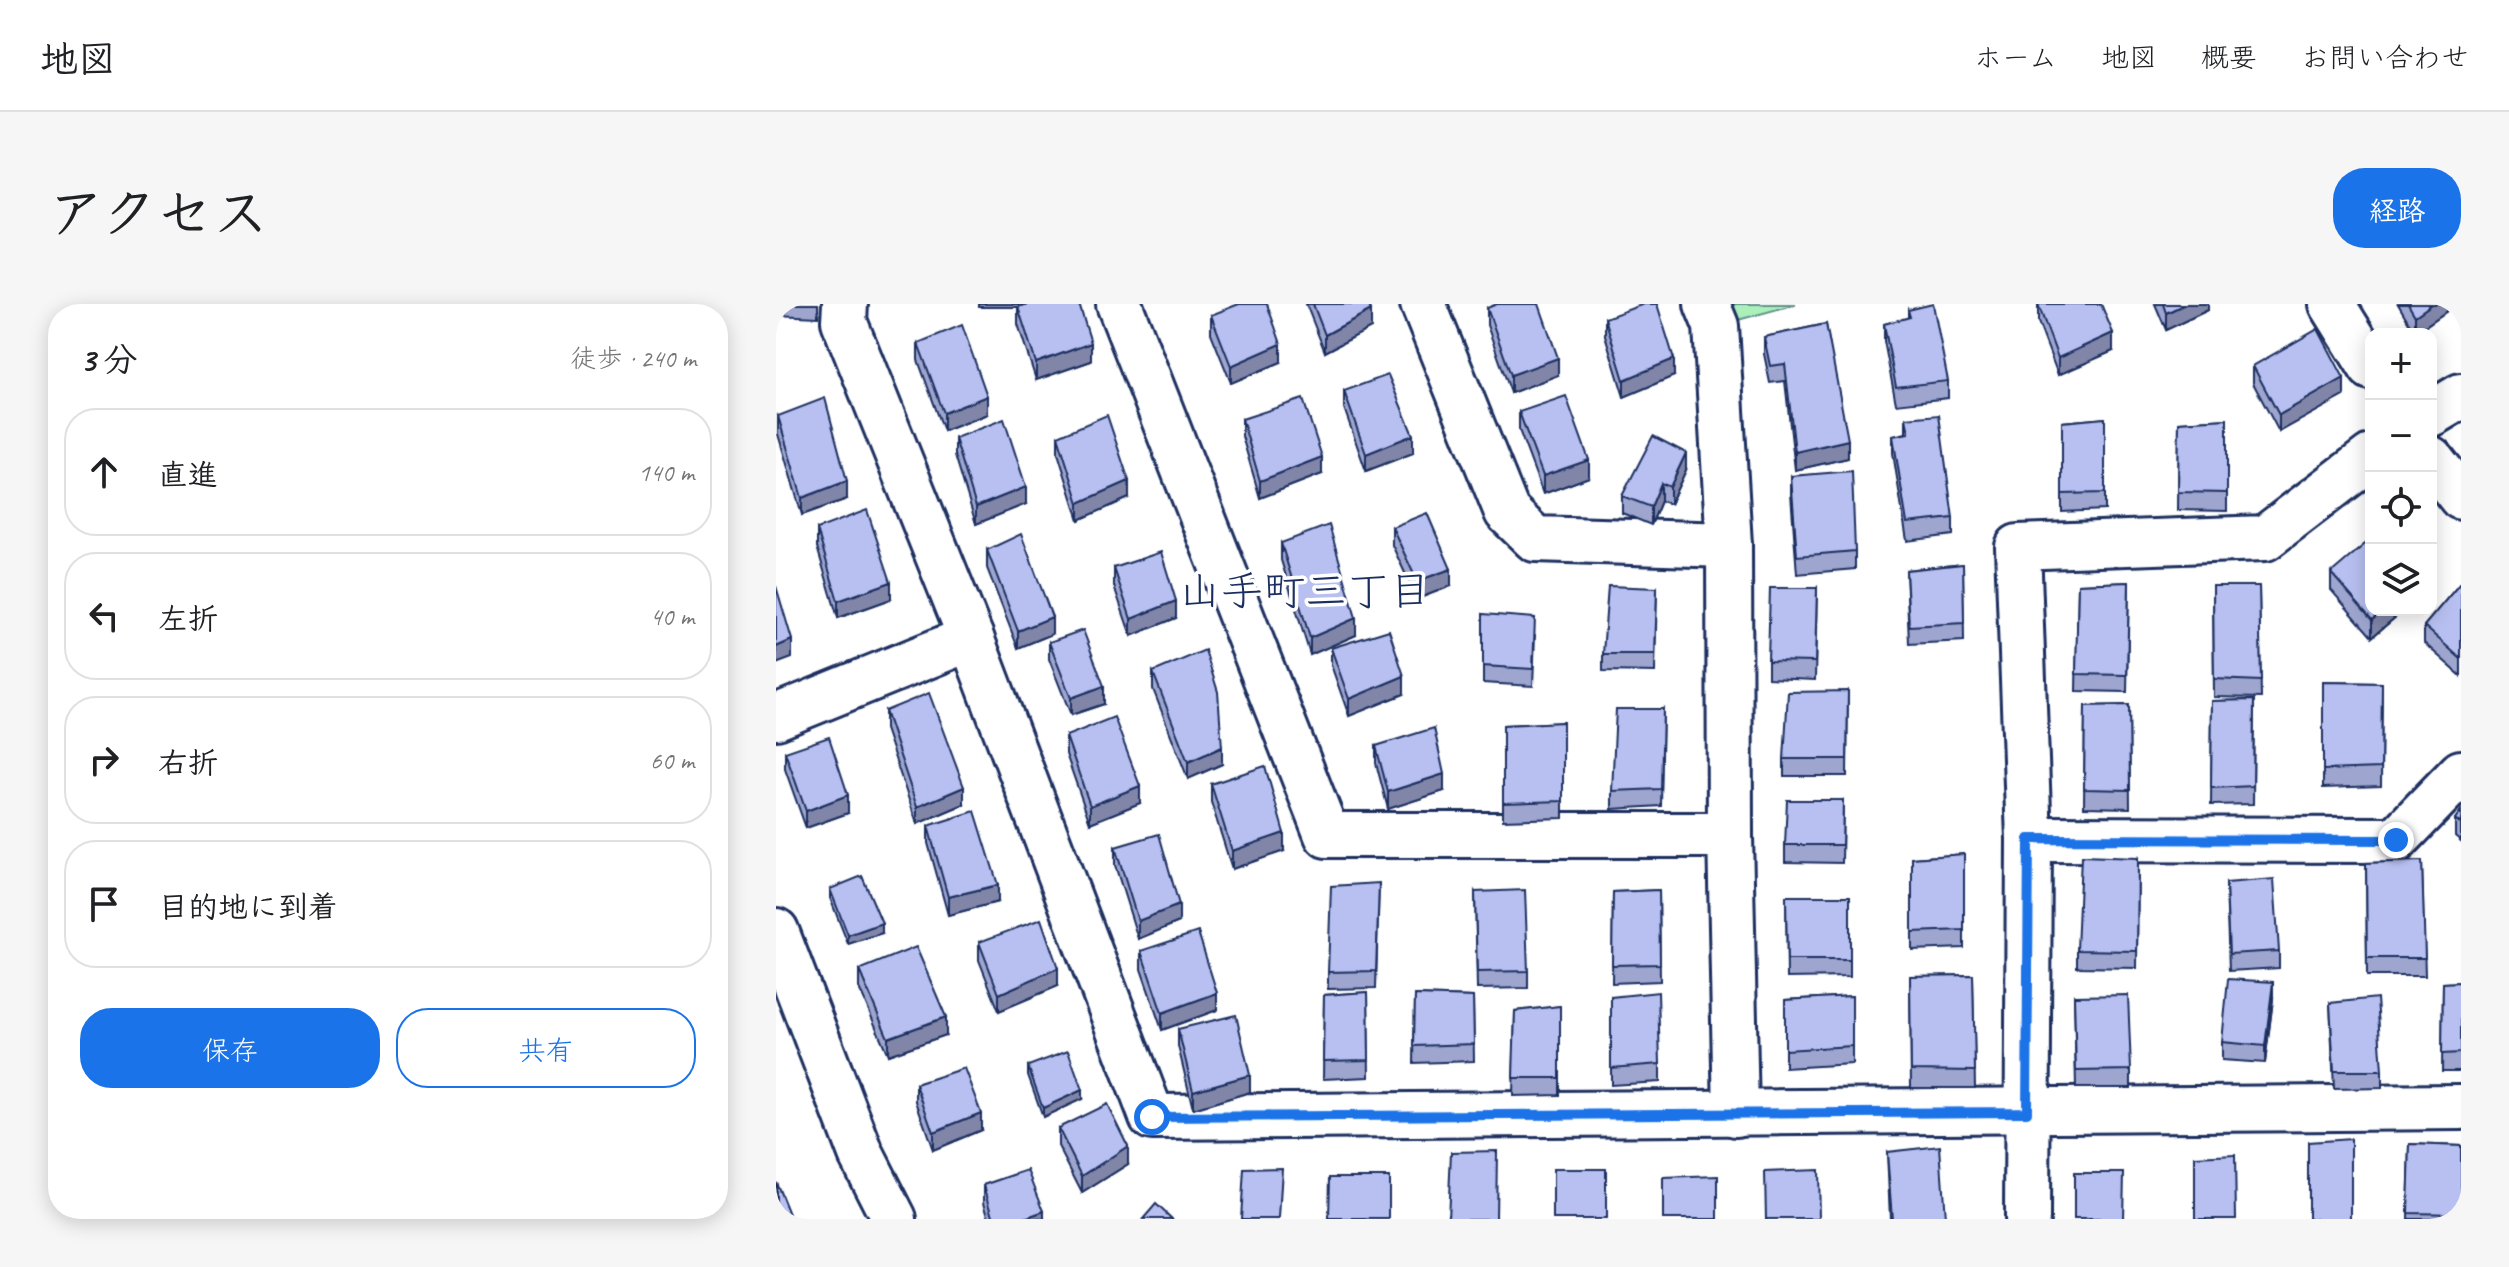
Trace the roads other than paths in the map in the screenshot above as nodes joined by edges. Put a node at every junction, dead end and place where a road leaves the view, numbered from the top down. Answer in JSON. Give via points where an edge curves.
{"nodes":[{"id":1,"x":845,"y":304,"type":"edge"},
{"id":2,"x":1119,"y":304,"type":"edge"},
{"id":3,"x":1423,"y":304,"type":"edge"},
{"id":4,"x":1707,"y":304,"type":"edge"},
{"id":5,"x":2332,"y":304,"type":"edge"},
{"id":6,"x":2365,"y":357,"type":"edge"},
{"id":7,"x":2461,"y":396,"type":"edge"},
{"id":8,"x":2437,"y":410,"type":"edge"},
{"id":9,"x":2365,"y":462,"type":"edge"},
{"id":10,"x":2437,"y":467,"type":"edge"},
{"id":11,"x":2461,"y":497,"type":"edge"},
{"id":12,"x":1729,"y":545,"type":"junction"},
{"id":13,"x":971,"y":638,"type":"junction"},
{"id":14,"x":776,"y":717,"type":"edge"},
{"id":15,"x":2461,"y":773,"type":"edge"},
{"id":16,"x":1730,"y":835,"type":"junction"},
{"id":17,"x":2029,"y":839,"type":"junction"},
{"id":18,"x":776,"y":931,"type":"edge"},
{"id":19,"x":2461,"y":1107,"type":"edge"},
{"id":20,"x":2027,"y":1112,"type":"junction"},
{"id":21,"x":1736,"y":1114,"type":"junction"},
{"id":22,"x":894,"y":1219,"type":"edge"},
{"id":23,"x":2027,"y":1219,"type":"edge"}],
"edges":[{"from":1,"to":13,"type":"street","via":[[844,321]]},
{"from":2,"to":16,"type":"street","via":[[1327,835]]},
{"from":3,"to":12,"type":"street","via":[[1507,512],[1535,539]]},
{"from":4,"to":12,"type":"street","via":[[1716,326]]},
{"from":5,"to":6,"type":"street"},
{"from":7,"to":8,"type":"street"},
{"from":9,"to":17,"type":"street","via":[[2265,538],[2018,547]]},
{"from":10,"to":11,"type":"street"},
{"from":12,"to":16,"type":"street"},
{"from":13,"to":14,"type":"street"},
{"from":13,"to":21,"type":"street","via":[[1152,1117]]},
{"from":15,"to":17,"type":"street","via":[[2396,840]]},
{"from":16,"to":21,"type":"street"},
{"from":17,"to":20,"type":"street"},
{"from":18,"to":22,"type":"street","via":[[861,1154]]},
{"from":19,"to":20,"type":"street"},
{"from":20,"to":21,"type":"street"},
{"from":20,"to":23,"type":"street"}]}
